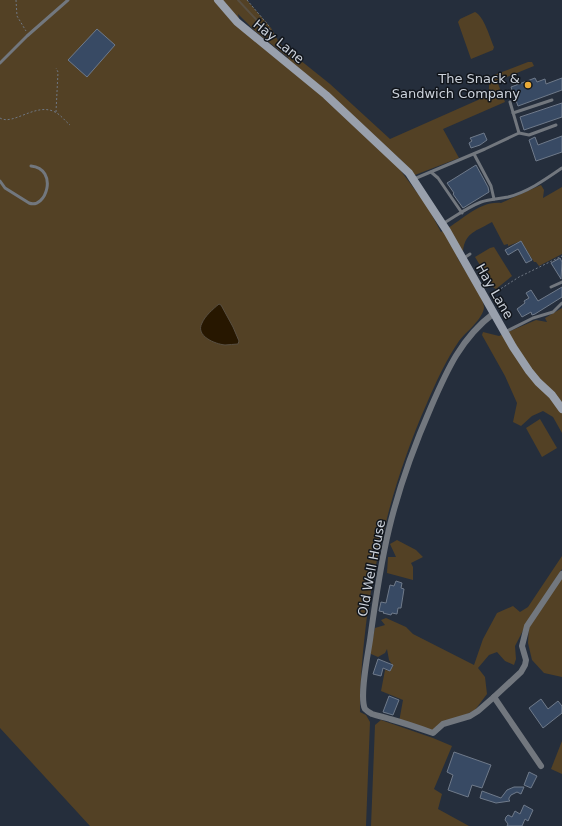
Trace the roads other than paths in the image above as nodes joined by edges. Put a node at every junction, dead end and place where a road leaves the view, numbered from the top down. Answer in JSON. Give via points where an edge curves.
{"nodes":[{"id":1,"x":68,"y":0,"type":"edge"},
{"id":2,"x":218,"y":0,"type":"edge"},
{"id":3,"x":0,"y":63,"type":"edge"},
{"id":4,"x":552,"y":100,"type":"dead end"},
{"id":5,"x":510,"y":102,"type":"dead end"},
{"id":6,"x":513,"y":113,"type":"junction"},
{"id":7,"x":556,"y":126,"type":"dead end"},
{"id":8,"x":519,"y":133,"type":"junction"},
{"id":9,"x":474,"y":154,"type":"junction"},
{"id":10,"x":31,"y":166,"type":"dead end"},
{"id":11,"x":562,"y":168,"type":"edge"},
{"id":12,"x":431,"y":172,"type":"junction"},
{"id":13,"x":414,"y":179,"type":"junction"},
{"id":14,"x":0,"y":181,"type":"edge"},
{"id":15,"x":494,"y":199,"type":"junction"},
{"id":16,"x":462,"y":213,"type":"junction"},
{"id":17,"x":442,"y":224,"type":"junction"},
{"id":18,"x":470,"y":254,"type":"dead end"},
{"id":19,"x":462,"y":259,"type":"junction"},
{"id":20,"x":562,"y":282,"type":"edge"},
{"id":21,"x":551,"y":287,"type":"dead end"},
{"id":22,"x":562,"y":303,"type":"edge"},
{"id":23,"x":494,"y":313,"type":"junction"},
{"id":24,"x":505,"y":332,"type":"junction"},
{"id":25,"x":562,"y":409,"type":"edge"},
{"id":26,"x":562,"y":574,"type":"edge"},
{"id":27,"x":494,"y":697,"type":"junction"},
{"id":28,"x":541,"y":766,"type":"dead end"}],
"edges":[{"from":1,"to":3,"type":"lane"},
{"from":2,"to":13,"type":"street","name":"Hay Lane","via":[[237,22],[326,95],[389,152]]},
{"from":4,"to":6,"type":"lane"},
{"from":5,"to":6,"type":"lane"},
{"from":6,"to":8,"type":"lane"},
{"from":7,"to":8,"type":"lane","via":[[529,135]]},
{"from":8,"to":9,"type":"lane"},
{"from":9,"to":12,"type":"lane"},
{"from":9,"to":15,"type":"lane","via":[[491,186]]},
{"from":10,"to":14,"type":"lane","via":[[40,168],[48,179],[44,196],[37,204],[29,203],[5,188]]},
{"from":11,"to":15,"type":"lane","via":[[516,194]]},
{"from":12,"to":13,"type":"lane"},
{"from":12,"to":16,"type":"lane"},
{"from":13,"to":17,"type":"street","name":"Hay Lane"},
{"from":15,"to":16,"type":"lane"},
{"from":16,"to":17,"type":"lane"},
{"from":17,"to":19,"type":"street","name":"Hay Lane"},
{"from":18,"to":19,"type":"lane"},
{"from":19,"to":23,"type":"street","name":"Hay Lane"},
{"from":20,"to":21,"type":"lane"},
{"from":22,"to":24,"type":"lane","via":[[553,312],[533,318]]},
{"from":23,"to":24,"type":"street","name":"Hay Lane"},
{"from":23,"to":27,"type":"street","name":"Old Well House","via":[[470,334],[451,362],[408,463],[383,555],[374,604],[364,696],[365,708],[372,714],[433,733],[443,724],[470,716]]},
{"from":24,"to":25,"type":"street","name":"Hay Lane","via":[[529,371]]},
{"from":26,"to":27,"type":"street","via":[[527,626],[522,646],[525,665]]},
{"from":27,"to":28,"type":"street"}]}
